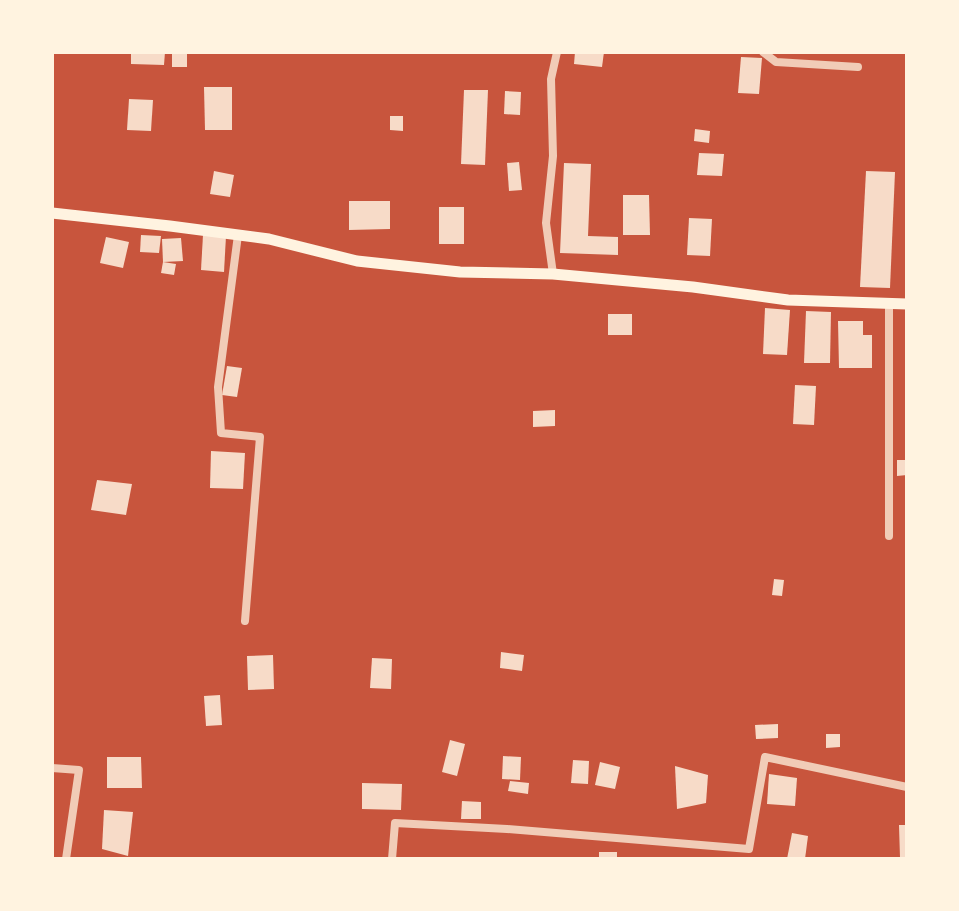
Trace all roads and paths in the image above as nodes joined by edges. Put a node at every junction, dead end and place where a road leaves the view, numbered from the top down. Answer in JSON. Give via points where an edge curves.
{"nodes":[{"id":1,"x":557,"y":52,"type":"edge"},
{"id":2,"x":763,"y":52,"type":"edge"},
{"id":3,"x":858,"y":67,"type":"dead end"},
{"id":4,"x":52,"y":213,"type":"edge"},
{"id":5,"x":238,"y":235,"type":"junction"},
{"id":6,"x":553,"y":274,"type":"junction"},
{"id":7,"x":889,"y":303,"type":"junction"},
{"id":8,"x":907,"y":304,"type":"edge"},
{"id":9,"x":889,"y":536,"type":"dead end"},
{"id":10,"x":245,"y":621,"type":"dead end"},
{"id":11,"x":52,"y":768,"type":"edge"},
{"id":12,"x":907,"y":787,"type":"edge"},
{"id":13,"x":66,"y":859,"type":"edge"},
{"id":14,"x":392,"y":859,"type":"edge"}],
"edges":[{"from":1,"to":6,"type":"street","via":[[551,79],[553,156],[546,223]]},
{"from":2,"to":3,"type":"street","via":[[776,62]]},
{"from":4,"to":5,"type":"main road"},
{"from":5,"to":6,"type":"main road","via":[[357,261],[460,272]]},
{"from":5,"to":10,"type":"street","via":[[218,387],[221,433],[260,437]]},
{"from":6,"to":7,"type":"main road","via":[[788,300]]},
{"from":7,"to":8,"type":"main road"},
{"from":7,"to":9,"type":"street"},
{"from":11,"to":13,"type":"street","via":[[79,770]]},
{"from":12,"to":14,"type":"street","via":[[765,757],[749,849],[395,823]]}]}
